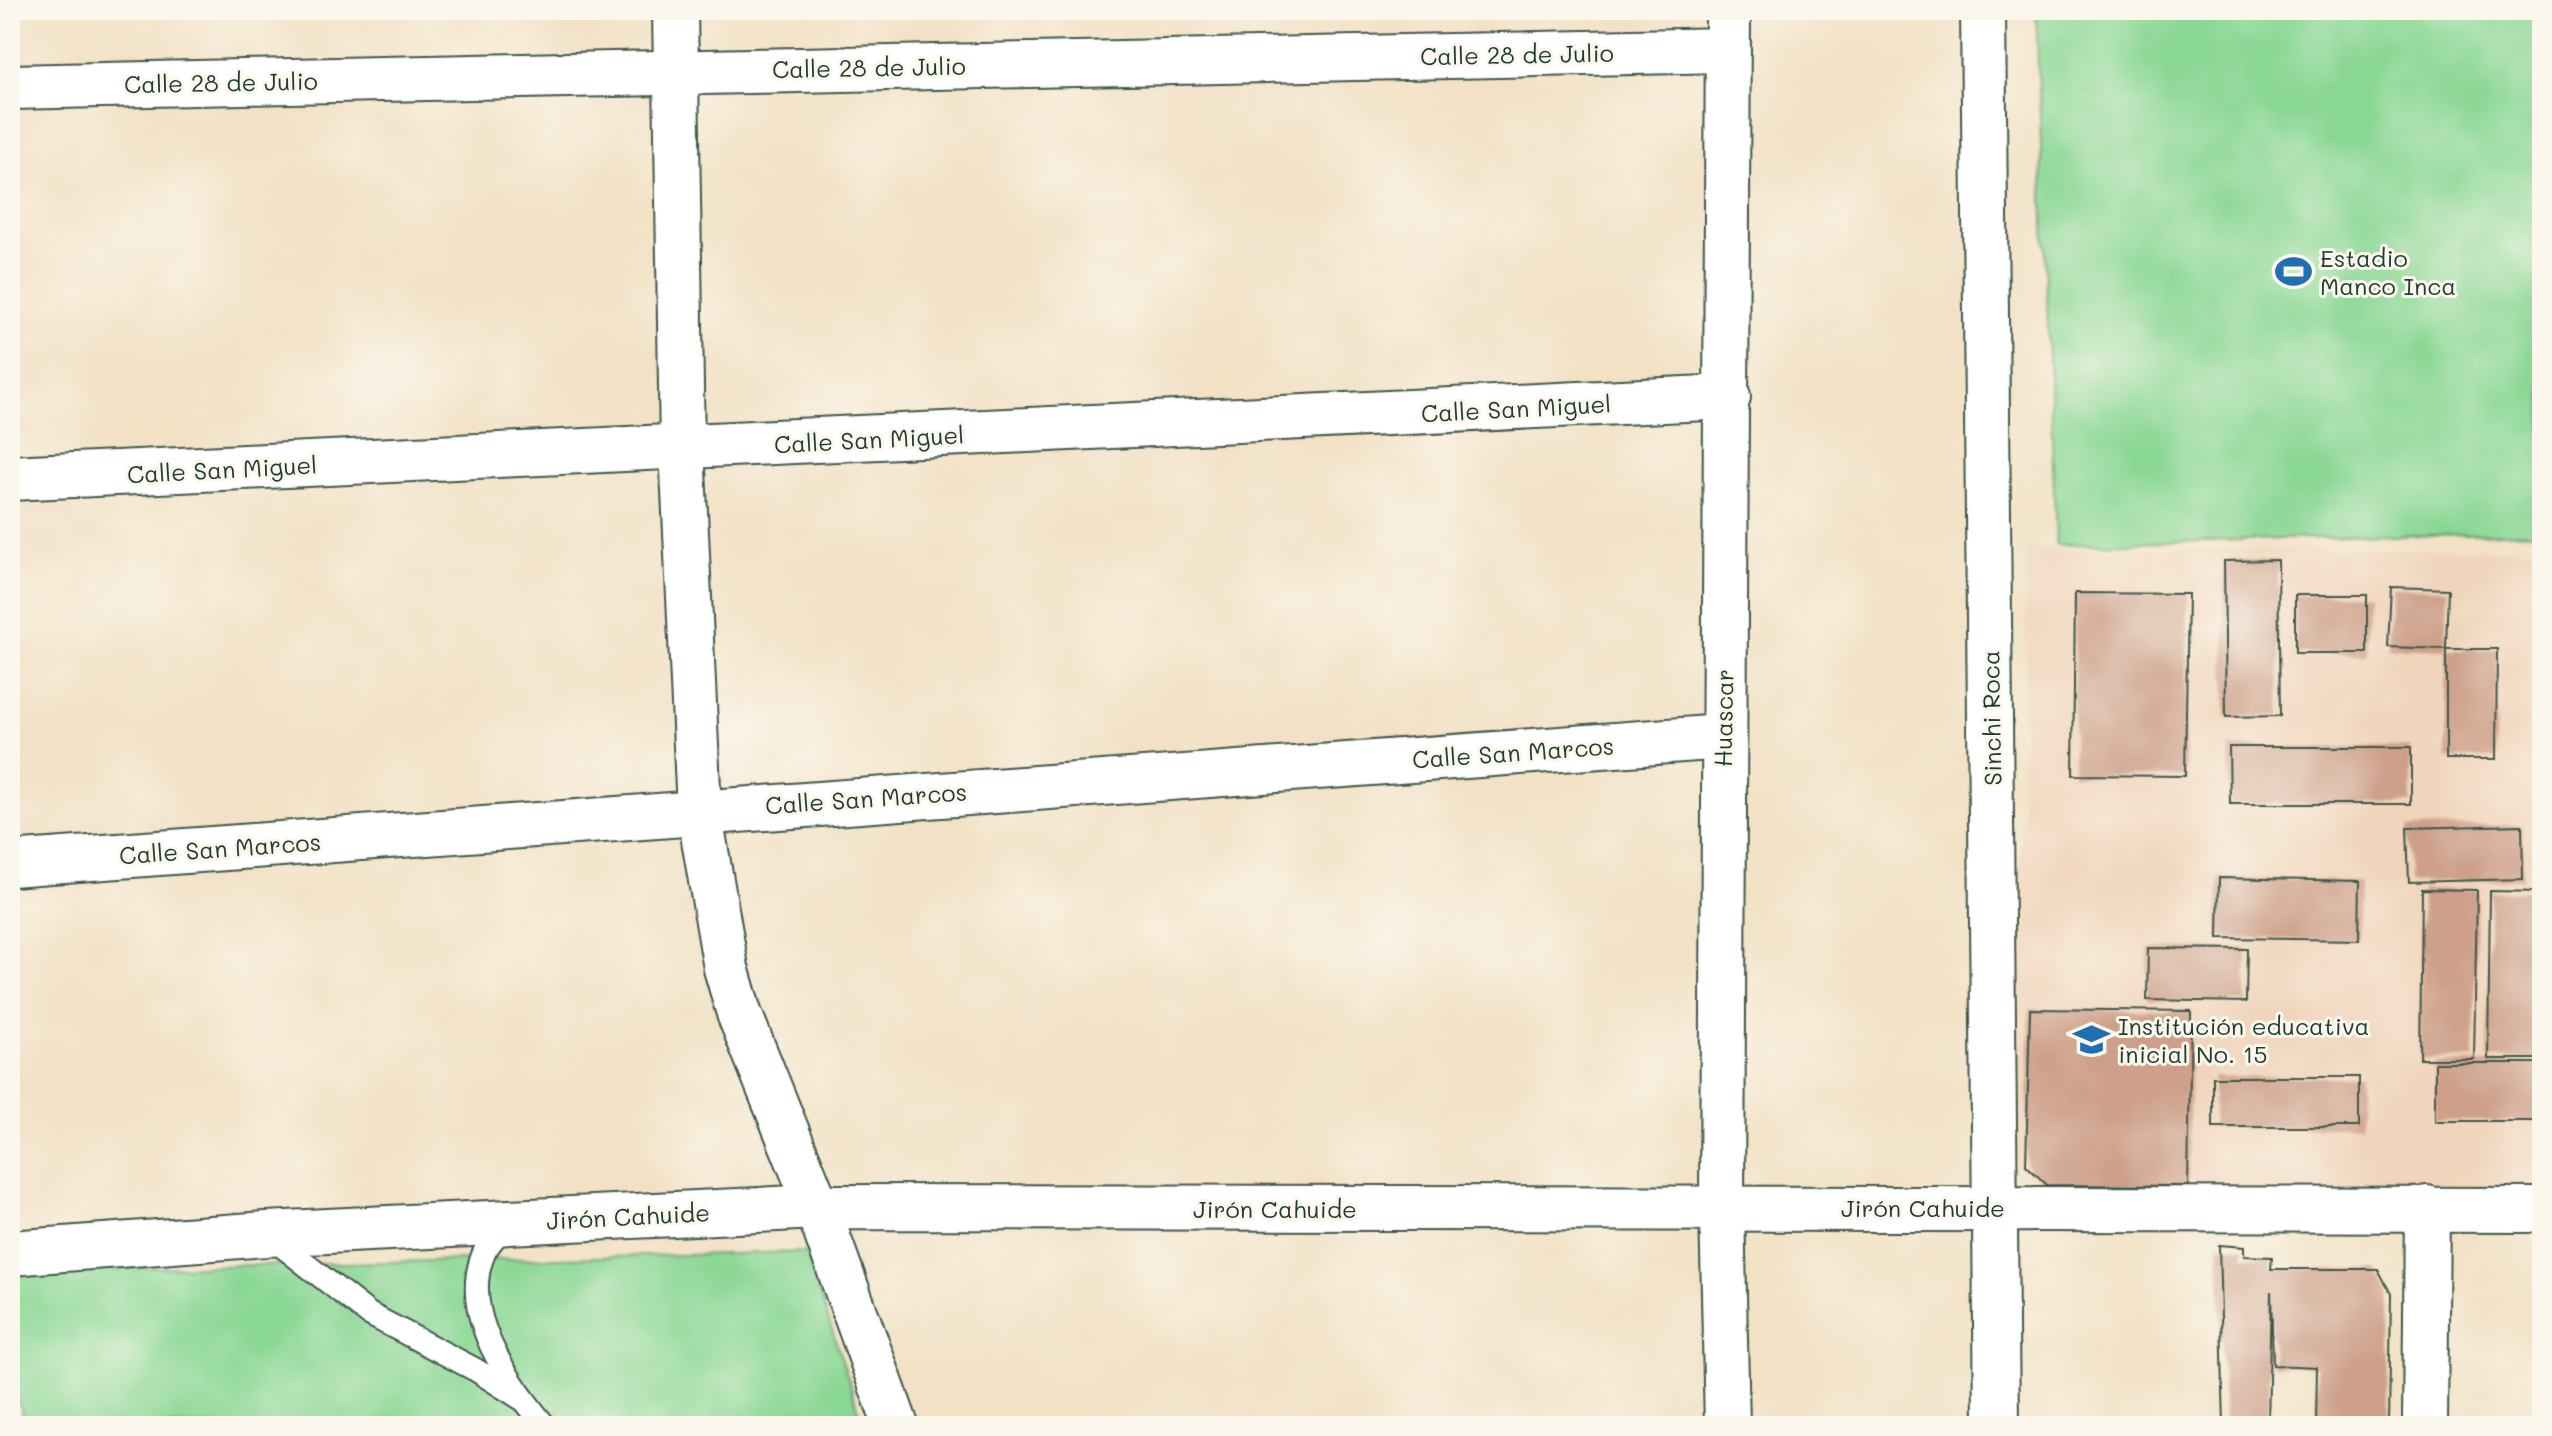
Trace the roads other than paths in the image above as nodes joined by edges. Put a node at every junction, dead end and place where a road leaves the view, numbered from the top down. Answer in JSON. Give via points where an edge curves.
{"nodes":[{"id":1,"x":675,"y":10,"type":"edge"},
{"id":2,"x":1983,"y":10,"type":"edge"},
{"id":3,"x":1728,"y":30,"type":"edge"},
{"id":4,"x":676,"y":71,"type":"junction"},
{"id":5,"x":10,"y":87,"type":"edge"},
{"id":6,"x":1728,"y":397,"type":"junction"},
{"id":7,"x":682,"y":448,"type":"junction"},
{"id":8,"x":10,"y":478,"type":"edge"},
{"id":9,"x":1723,"y":737,"type":"junction"},
{"id":10,"x":699,"y":810,"type":"junction"},
{"id":11,"x":10,"y":864,"type":"edge"},
{"id":12,"x":817,"y":1207,"type":"junction"},
{"id":13,"x":1997,"y":1207,"type":"junction"},
{"id":14,"x":1722,"y":1208,"type":"junction"},
{"id":15,"x":2427,"y":1208,"type":"junction"},
{"id":16,"x":2542,"y":1210,"type":"edge"},
{"id":17,"x":508,"y":1222,"type":"junction"},
{"id":18,"x":266,"y":1234,"type":"junction"},
{"id":19,"x":10,"y":1253,"type":"edge"},
{"id":20,"x":522,"y":1399,"type":"junction"},
{"id":21,"x":545,"y":1426,"type":"edge"},
{"id":22,"x":896,"y":1426,"type":"edge"},
{"id":23,"x":1727,"y":1426,"type":"edge"},
{"id":24,"x":1997,"y":1426,"type":"edge"},
{"id":25,"x":2425,"y":1426,"type":"edge"}],
"edges":[{"from":1,"to":4,"type":"street"},
{"from":2,"to":13,"type":"street","name":"Sinchi Roca"},
{"from":3,"to":4,"type":"street","name":"Calle 28 de Julio"},
{"from":3,"to":6,"type":"street","name":"Huascar"},
{"from":4,"to":5,"type":"street","name":"Calle 28 de Julio"},
{"from":4,"to":7,"type":"street"},
{"from":6,"to":7,"type":"street","name":"Calle San Miguel"},
{"from":6,"to":9,"type":"street","name":"Huascar"},
{"from":7,"to":8,"type":"street","name":"Calle San Miguel"},
{"from":7,"to":10,"type":"street"},
{"from":9,"to":10,"type":"street","name":"Calle San Marcos"},
{"from":9,"to":14,"type":"street","name":"Huascar"},
{"from":10,"to":11,"type":"street","name":"Calle San Marcos"},
{"from":10,"to":12,"type":"street","via":[[726,968],[739,1013]]},
{"from":12,"to":14,"type":"street","name":"Jirón Cahuide"},
{"from":12,"to":17,"type":"street","name":"Jirón Cahuide"},
{"from":12,"to":22,"type":"street"},
{"from":13,"to":14,"type":"street","name":"Jirón Cahuide"},
{"from":13,"to":15,"type":"street","name":"Jirón Cahuide"},
{"from":13,"to":24,"type":"street","name":"Sinchi Roca"},
{"from":14,"to":23,"type":"street","name":"Huascar"},
{"from":15,"to":16,"type":"street","name":"Jirón Cahuide"},
{"from":15,"to":25,"type":"street"},
{"from":17,"to":18,"type":"street","name":"Jirón Cahuide"},
{"from":17,"to":20,"type":"lane","via":[[484,1252],[475,1288],[478,1317]]},
{"from":18,"to":19,"type":"street","name":"Jirón Cahuide"},
{"from":18,"to":20,"type":"lane","via":[[369,1314]]},
{"from":20,"to":21,"type":"lane"}]}
